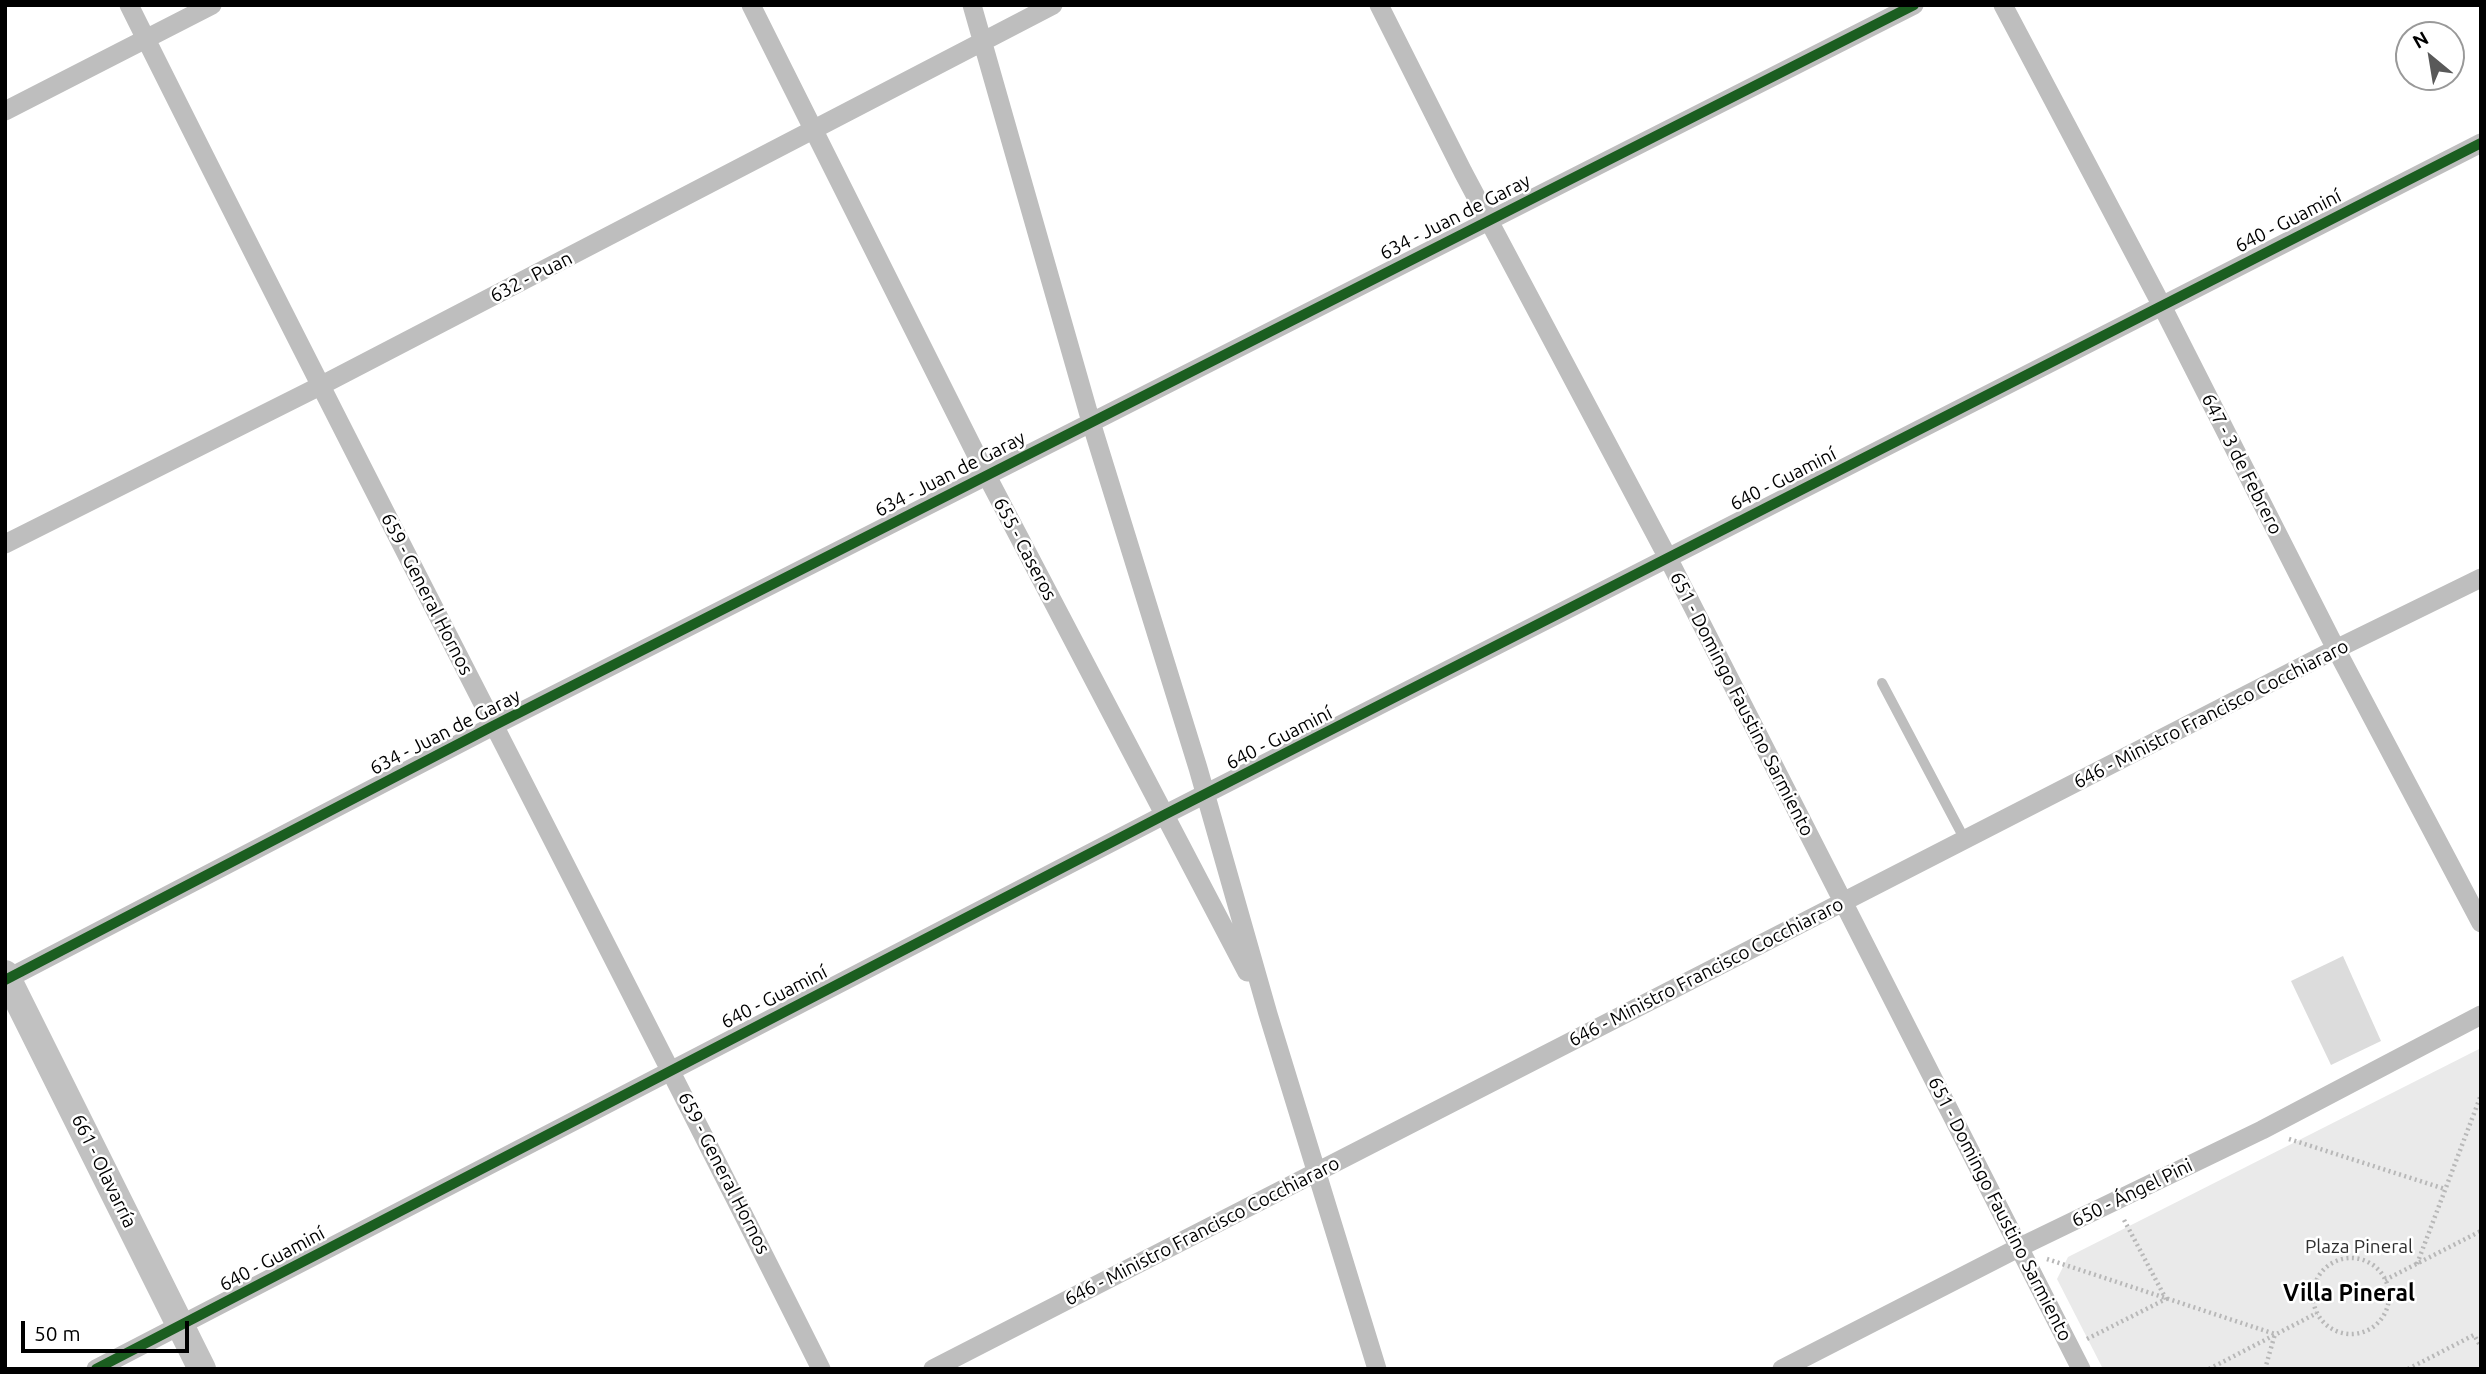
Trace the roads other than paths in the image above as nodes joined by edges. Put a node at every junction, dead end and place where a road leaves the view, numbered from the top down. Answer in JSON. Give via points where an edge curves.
{"nodes":[{"id":1,"x":129,"y":5,"type":"edge"},
{"id":2,"x":212,"y":5,"type":"edge"},
{"id":3,"x":751,"y":5,"type":"edge"},
{"id":4,"x":972,"y":5,"type":"edge"},
{"id":5,"x":1053,"y":5,"type":"edge"},
{"id":6,"x":1379,"y":5,"type":"edge"},
{"id":7,"x":1914,"y":5,"type":"edge"},
{"id":8,"x":2003,"y":5,"type":"edge"},
{"id":9,"x":146,"y":40,"type":"junction"},
{"id":10,"x":984,"y":41,"type":"junction"},
{"id":11,"x":5,"y":111,"type":"edge"},
{"id":12,"x":815,"y":130,"type":"junction"},
{"id":13,"x":2481,"y":143,"type":"edge"},
{"id":14,"x":1488,"y":219,"type":"junction"},
{"id":15,"x":2161,"y":304,"type":"junction"},
{"id":16,"x":322,"y":385,"type":"junction"},
{"id":17,"x":1091,"y":422,"type":"junction"},
{"id":18,"x":987,"y":475,"type":"junction"},
{"id":19,"x":5,"y":544,"type":"edge"},
{"id":20,"x":1668,"y":558,"type":"junction"},
{"id":21,"x":2481,"y":578,"type":"edge"},
{"id":22,"x":2336,"y":649,"type":"junction"},
{"id":23,"x":1882,"y":683,"type":"dead end"},
{"id":24,"x":493,"y":726,"type":"junction"},
{"id":25,"x":1205,"y":795,"type":"junction"},
{"id":26,"x":1166,"y":814,"type":"junction"},
{"id":27,"x":1965,"y":839,"type":"junction"},
{"id":28,"x":1844,"y":902,"type":"junction"},
{"id":29,"x":2481,"y":923,"type":"edge"},
{"id":30,"x":6,"y":977,"type":"edge"},
{"id":31,"x":1268,"y":1014,"type":"junction"},
{"id":32,"x":2481,"y":1015,"type":"edge"},
{"id":33,"x":672,"y":1069,"type":"junction"},
{"id":34,"x":1317,"y":1172,"type":"junction"},
{"id":35,"x":2020,"y":1247,"type":"junction"},
{"id":36,"x":181,"y":1326,"type":"junction"},
{"id":37,"x":96,"y":1369,"type":"edge"},
{"id":38,"x":202,"y":1369,"type":"edge"},
{"id":39,"x":821,"y":1369,"type":"edge"},
{"id":40,"x":933,"y":1369,"type":"edge"},
{"id":41,"x":1377,"y":1369,"type":"edge"},
{"id":42,"x":1782,"y":1369,"type":"edge"},
{"id":43,"x":2081,"y":1369,"type":"edge"}],
"edges":[{"from":1,"to":9,"type":"street","name":"659 - General Hornos"},
{"from":2,"to":9,"type":"street"},
{"from":3,"to":12,"type":"street","name":"655 - Caseros"},
{"from":4,"to":10,"type":"street"},
{"from":5,"to":10,"type":"street","name":"632 - Puan"},
{"from":6,"to":14,"type":"street","name":"651 - Domingo Faustino Sarmiento"},
{"from":7,"to":14,"type":"street","name":"634 - Juan de Garay"},
{"from":8,"to":15,"type":"street","name":"647 - 3 de Febrero"},
{"from":9,"to":11,"type":"street"},
{"from":9,"to":16,"type":"street","name":"659 - General Hornos"},
{"from":10,"to":12,"type":"street","name":"632 - Puan"},
{"from":10,"to":17,"type":"street"},
{"from":12,"to":16,"type":"street","name":"632 - Puan"},
{"from":12,"to":18,"type":"street","name":"655 - Caseros"},
{"from":13,"to":15,"type":"street","name":"640 - Guaminí"},
{"from":14,"to":17,"type":"street","name":"634 - Juan de Garay"},
{"from":14,"to":20,"type":"street","name":"651 - Domingo Faustino Sarmiento"},
{"from":15,"to":20,"type":"street","name":"640 - Guaminí"},
{"from":15,"to":22,"type":"street","name":"647 - 3 de Febrero"},
{"from":16,"to":19,"type":"street","name":"632 - Puan"},
{"from":16,"to":24,"type":"street","name":"659 - General Hornos"},
{"from":17,"to":18,"type":"street","name":"634 - Juan de Garay"},
{"from":17,"to":25,"type":"street"},
{"from":18,"to":24,"type":"street","name":"634 - Juan de Garay"},
{"from":18,"to":26,"type":"street","name":"655 - Caseros"},
{"from":20,"to":25,"type":"street","name":"640 - Guaminí"},
{"from":20,"to":28,"type":"street","name":"651 - Domingo Faustino Sarmiento"},
{"from":21,"to":22,"type":"street","name":"646 - Ministro Francisco Cocchiararo"},
{"from":22,"to":27,"type":"street","name":"646 - Ministro Francisco Cocchiararo"},
{"from":22,"to":29,"type":"street","name":"647 - 3 de Febrero"},
{"from":23,"to":27,"type":"lane"},
{"from":24,"to":30,"type":"street","name":"634 - Juan de Garay"},
{"from":24,"to":33,"type":"street","name":"659 - General Hornos"},
{"from":25,"to":26,"type":"street","name":"640 - Guaminí"},
{"from":25,"to":31,"type":"street"},
{"from":26,"to":31,"type":"street","name":"655 - Caseros"},
{"from":26,"to":33,"type":"street","name":"640 - Guaminí"},
{"from":27,"to":28,"type":"street","name":"646 - Ministro Francisco Cocchiararo"},
{"from":28,"to":34,"type":"street","name":"646 - Ministro Francisco Cocchiararo"},
{"from":28,"to":35,"type":"street","name":"651 - Domingo Faustino Sarmiento"},
{"from":30,"to":36,"type":"street","name":"661 - Olavarría"},
{"from":31,"to":34,"type":"street"},
{"from":32,"to":35,"type":"street","name":"650 - Ángel Pini","via":[[2262,1130]]},
{"from":33,"to":36,"type":"street","name":"640 - Guaminí"},
{"from":33,"to":39,"type":"street","name":"659 - General Hornos"},
{"from":34,"to":40,"type":"street","name":"646 - Ministro Francisco Cocchiararo"},
{"from":34,"to":41,"type":"street"},
{"from":35,"to":42,"type":"street","name":"650 - Ángel Pini"},
{"from":35,"to":43,"type":"street","name":"651 - Domingo Faustino Sarmiento"},
{"from":36,"to":37,"type":"street","name":"640 - Guaminí"},
{"from":36,"to":38,"type":"street","name":"661 - Olavarría"}]}
